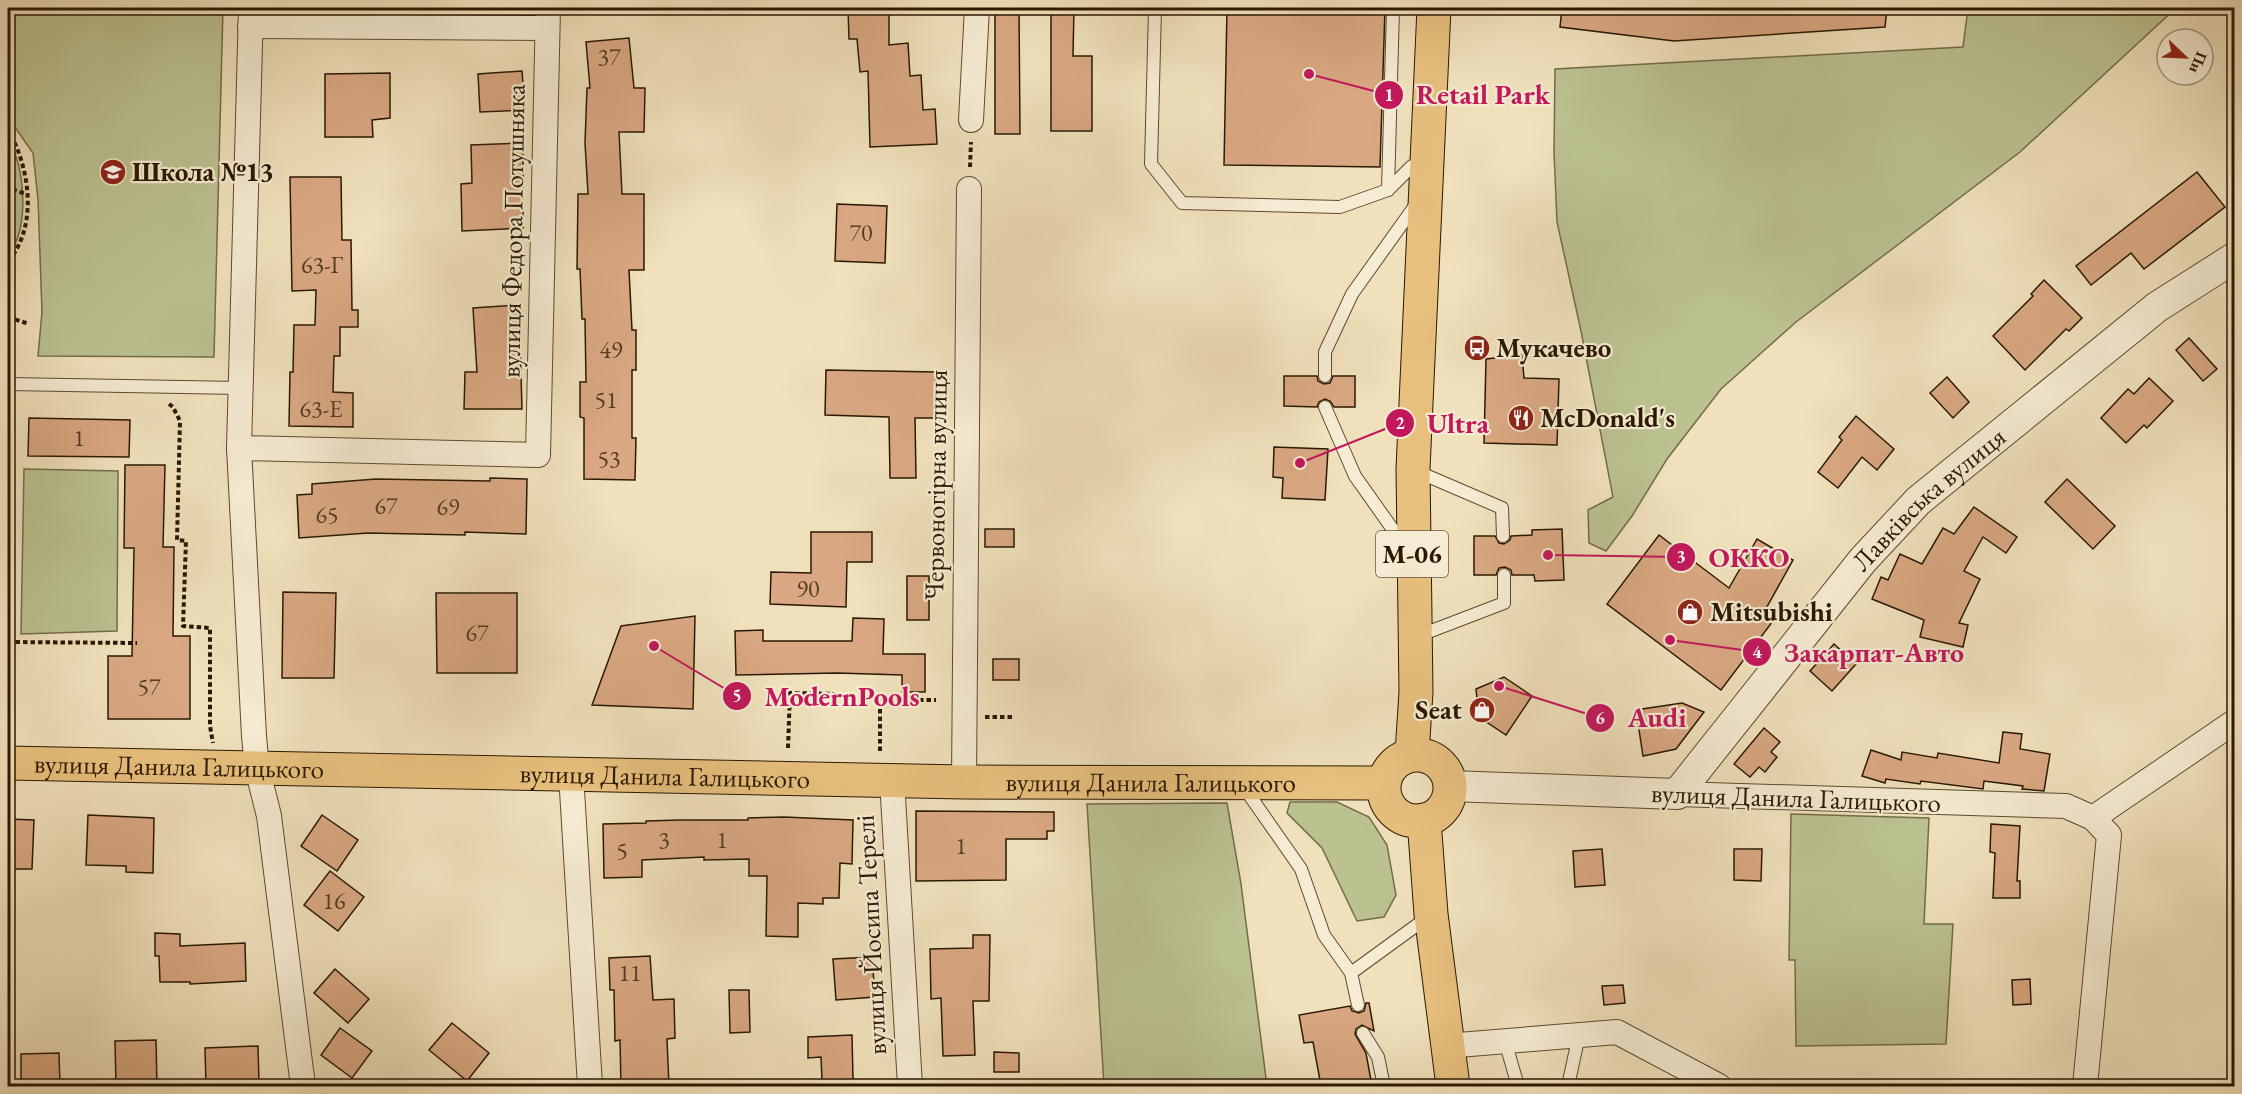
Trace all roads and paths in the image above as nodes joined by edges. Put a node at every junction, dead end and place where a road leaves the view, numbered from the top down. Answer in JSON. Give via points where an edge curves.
{"nodes":[{"id":1,"x":977,"y":8,"type":"edge"},
{"id":2,"x":1155,"y":8,"type":"edge"},
{"id":3,"x":1393,"y":8,"type":"edge"},
{"id":4,"x":1434,"y":8,"type":"edge"},
{"id":5,"x":251,"y":17,"type":"edge"},
{"id":6,"x":547,"y":18,"type":"edge"},
{"id":7,"x":971,"y":120,"type":"joint"},
{"id":8,"x":8,"y":129,"type":"edge"},
{"id":9,"x":1425,"y":180,"type":"junction"},
{"id":10,"x":8,"y":183,"type":"edge"},
{"id":11,"x":969,"y":189,"type":"joint"},
{"id":12,"x":1388,"y":190,"type":"junction"},
{"id":13,"x":26,"y":194,"type":"junction"},
{"id":14,"x":11,"y":258,"type":"dead end"},
{"id":15,"x":2235,"y":258,"type":"edge"},
{"id":16,"x":8,"y":302,"type":"edge"},
{"id":17,"x":8,"y":317,"type":"edge"},
{"id":18,"x":14,"y":318,"type":"junction"},
{"id":19,"x":29,"y":324,"type":"dead end"},
{"id":20,"x":1325,"y":376,"type":"dead end"},
{"id":21,"x":8,"y":384,"type":"edge"},
{"id":22,"x":240,"y":388,"type":"junction"},
{"id":23,"x":164,"y":401,"type":"dead end"},
{"id":24,"x":1325,"y":407,"type":"dead end"},
{"id":25,"x":239,"y":448,"type":"junction"},
{"id":26,"x":1413,"y":469,"type":"junction"},
{"id":27,"x":1503,"y":536,"type":"dead end"},
{"id":28,"x":1412,"y":557,"type":"junction"},
{"id":29,"x":1504,"y":575,"type":"dead end"},
{"id":30,"x":1414,"y":638,"type":"junction"},
{"id":31,"x":8,"y":642,"type":"edge"},
{"id":32,"x":137,"y":643,"type":"dead end"},
{"id":33,"x":836,"y":694,"type":"dead end"},
{"id":34,"x":936,"y":700,"type":"dead end"},
{"id":35,"x":1013,"y":717,"type":"dead end"},
{"id":36,"x":2235,"y":722,"type":"edge"},
{"id":37,"x":985,"y":726,"type":"dead end"},
{"id":38,"x":213,"y":736,"type":"dead end"},
{"id":39,"x":788,"y":748,"type":"dead end"},
{"id":40,"x":1412,"y":754,"type":"junction"},
{"id":41,"x":8,"y":763,"type":"edge"},
{"id":42,"x":886,"y":766,"type":"junction"},
{"id":43,"x":257,"y":768,"type":"junction"},
{"id":44,"x":571,"y":774,"type":"junction"},
{"id":45,"x":964,"y":782,"type":"junction"},
{"id":46,"x":1240,"y":783,"type":"junction"},
{"id":47,"x":1384,"y":783,"type":"junction"},
{"id":48,"x":1451,"y":786,"type":"junction"},
{"id":49,"x":1677,"y":794,"type":"junction"},
{"id":50,"x":2093,"y":818,"type":"junction"},
{"id":51,"x":1424,"y":820,"type":"junction"},
{"id":52,"x":1431,"y":914,"type":"junction"},
{"id":53,"x":1351,"y":973,"type":"junction"},
{"id":54,"x":1358,"y":1005,"type":"dead end"},
{"id":55,"x":1363,"y":1033,"type":"dead end"},
{"id":56,"x":1579,"y":1035,"type":"junction"},
{"id":57,"x":1505,"y":1041,"type":"junction"},
{"id":58,"x":1446,"y":1046,"type":"junction"},
{"id":59,"x":303,"y":1086,"type":"edge"},
{"id":60,"x":590,"y":1086,"type":"edge"},
{"id":61,"x":910,"y":1086,"type":"edge"},
{"id":62,"x":1384,"y":1086,"type":"edge"},
{"id":63,"x":1453,"y":1086,"type":"edge"},
{"id":64,"x":1518,"y":1086,"type":"edge"},
{"id":65,"x":1568,"y":1086,"type":"edge"},
{"id":66,"x":1719,"y":1086,"type":"edge"},
{"id":67,"x":2085,"y":1086,"type":"edge"}],
"edges":[{"from":1,"to":7,"type":"street"},
{"from":2,"to":12,"type":"lane","via":[[1152,164],[1182,203],[1340,207]]},
{"from":3,"to":12,"type":"lane"},
{"from":4,"to":9,"type":"main road","number":"М-06"},
{"from":5,"to":6,"type":"street"},
{"from":5,"to":22,"type":"street"},
{"from":6,"to":25,"type":"street","name":"вулиця Федора Потушняка","via":[[538,455]]},
{"from":7,"to":11,"type":"path"},
{"from":8,"to":13,"type":"path","via":[[16,144]]},
{"from":9,"to":12,"type":"lane","via":[[1412,166]]},
{"from":9,"to":20,"type":"lane","via":[[1352,294],[1325,352]]},
{"from":9,"to":26,"type":"main road","number":"М-06"},
{"from":10,"to":13,"type":"path"},
{"from":11,"to":45,"type":"street","name":"Червоногірна вулиця"},
{"from":13,"to":14,"type":"path","via":[[27,217],[21,245]]},
{"from":15,"to":49,"type":"street","name":"Лавківська вулиця","via":[[2157,307],[1918,501],[1863,560]]},
{"from":16,"to":18,"type":"path"},
{"from":17,"to":18,"type":"path"},
{"from":18,"to":19,"type":"path"},
{"from":21,"to":22,"type":"lane"},
{"from":22,"to":25,"type":"street"},
{"from":23,"to":38,"type":"path","via":[[173,407],[180,421],[177,540],[186,542],[183,626],[210,628]]},
{"from":24,"to":28,"type":"lane","via":[[1356,476]]},
{"from":25,"to":43,"type":"street"},
{"from":26,"to":27,"type":"lane","via":[[1502,507]]},
{"from":26,"to":28,"type":"main road","number":"М-06"},
{"from":28,"to":30,"type":"main road","number":"М-06"},
{"from":29,"to":30,"type":"lane","via":[[1504,603]]},
{"from":30,"to":40,"type":"main road","number":"М-06"},
{"from":31,"to":32,"type":"path"},
{"from":33,"to":39,"type":"path","via":[[790,693]]},
{"from":34,"to":42,"type":"path","via":[[880,700]]},
{"from":35,"to":37,"type":"path","via":[[985,716]]},
{"from":36,"to":50,"type":"street"},
{"from":40,"to":47,"type":"main road","via":[[1399,759]]},
{"from":40,"to":48,"type":"main road","via":[[1438,761]]},
{"from":41,"to":43,"type":"main road","name":"вулиця Данила Галицького"},
{"from":42,"to":44,"type":"main road","name":"вулиця Данила Галицького"},
{"from":42,"to":45,"type":"main road","name":"вулиця Данила Галицького"},
{"from":42,"to":61,"type":"street","name":"вулиця Йосипа Терелі"},
{"from":43,"to":44,"type":"main road","name":"вулиця Данила Галицького"},
{"from":43,"to":59,"type":"street","via":[[269,816]]},
{"from":44,"to":60,"type":"street"},
{"from":45,"to":46,"type":"main road","name":"вулиця Данила Галицького"},
{"from":46,"to":47,"type":"main road","name":"вулиця Данила Галицького"},
{"from":46,"to":53,"type":"lane","via":[[1301,869],[1324,935]]},
{"from":47,"to":51,"type":"main road","via":[[1384,796],[1394,812],[1412,821]]},
{"from":48,"to":49,"type":"street","name":"вулиця Данила Галицького"},
{"from":48,"to":51,"type":"main road","via":[[1448,801],[1438,814]]},
{"from":49,"to":50,"type":"street","name":"вулиця Данила Галицького","via":[[2066,806]]},
{"from":50,"to":67,"type":"street","via":[[2109,835]]},
{"from":51,"to":52,"type":"main road"},
{"from":52,"to":53,"type":"lane"},
{"from":52,"to":58,"type":"main road"},
{"from":53,"to":54,"type":"lane"},
{"from":55,"to":62,"type":"lane","via":[[1378,1057]]},
{"from":56,"to":57,"type":"street"},
{"from":56,"to":65,"type":"lane"},
{"from":56,"to":66,"type":"street","via":[[1617,1032]]},
{"from":57,"to":58,"type":"street"},
{"from":57,"to":64,"type":"lane"},
{"from":58,"to":63,"type":"main road"}]}
